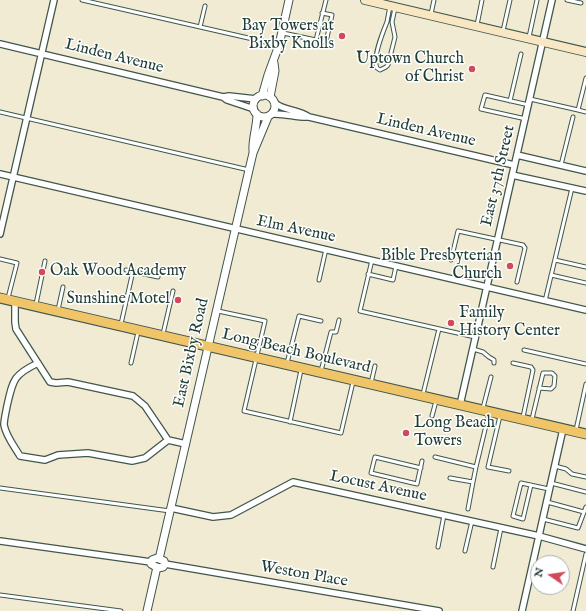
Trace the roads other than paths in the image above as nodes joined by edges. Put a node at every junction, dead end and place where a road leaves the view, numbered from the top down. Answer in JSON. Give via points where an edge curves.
{"nodes":[{"id":1,"x":54,"y":0,"type":"edge"},
{"id":2,"x":82,"y":0,"type":"edge"},
{"id":3,"x":289,"y":0,"type":"edge"},
{"id":4,"x":326,"y":0,"type":"edge"},
{"id":5,"x":365,"y":0,"type":"edge"},
{"id":6,"x":434,"y":0,"type":"edge"},
{"id":7,"x":482,"y":0,"type":"edge"},
{"id":8,"x":510,"y":0,"type":"edge"},
{"id":9,"x":537,"y":0,"type":"edge"},
{"id":10,"x":552,"y":0,"type":"edge"},
{"id":11,"x":567,"y":0,"type":"edge"},
{"id":12,"x":378,"y":2,"type":"edge"},
{"id":13,"x":580,"y":4,"type":"dead end"},
{"id":14,"x":205,"y":6,"type":"dead end"},
{"id":15,"x":393,"y":7,"type":"junction"},
{"id":16,"x":322,"y":13,"type":"junction"},
{"id":17,"x":431,"y":16,"type":"junction"},
{"id":18,"x":200,"y":27,"type":"junction"},
{"id":19,"x":477,"y":27,"type":"junction"},
{"id":20,"x":282,"y":33,"type":"junction"},
{"id":21,"x":502,"y":33,"type":"junction"},
{"id":22,"x":528,"y":39,"type":"junction"},
{"id":23,"x":316,"y":40,"type":"junction"},
{"id":24,"x":542,"y":43,"type":"junction"},
{"id":25,"x":0,"y":44,"type":"edge"},
{"id":26,"x":278,"y":45,"type":"junction"},
{"id":27,"x":586,"y":52,"type":"edge"},
{"id":28,"x":42,"y":53,"type":"junction"},
{"id":29,"x":521,"y":54,"type":"dead end"},
{"id":30,"x":274,"y":59,"type":"junction"},
{"id":31,"x":586,"y":78,"type":"edge"},
{"id":32,"x":223,"y":97,"type":"junction"},
{"id":33,"x":259,"y":97,"type":"junction"},
{"id":34,"x":272,"y":100,"type":"junction"},
{"id":35,"x":510,"y":101,"type":"junction"},
{"id":36,"x":530,"y":102,"type":"junction"},
{"id":37,"x":578,"y":110,"type":"junction"},
{"id":38,"x":0,"y":112,"type":"edge"},
{"id":39,"x":255,"y":112,"type":"junction"},
{"id":40,"x":586,"y":112,"type":"edge"},
{"id":41,"x":270,"y":115,"type":"junction"},
{"id":42,"x":309,"y":117,"type":"junction"},
{"id":43,"x":573,"y":117,"type":"dead end"},
{"id":44,"x":27,"y":118,"type":"junction"},
{"id":45,"x":526,"y":119,"type":"junction"},
{"id":46,"x":253,"y":153,"type":"junction"},
{"id":47,"x":517,"y":155,"type":"junction"},
{"id":48,"x":514,"y":165,"type":"junction"},
{"id":49,"x":561,"y":165,"type":"junction"},
{"id":50,"x":249,"y":170,"type":"junction"},
{"id":51,"x":586,"y":171,"type":"edge"},
{"id":52,"x":0,"y":174,"type":"edge"},
{"id":53,"x":512,"y":175,"type":"junction"},
{"id":54,"x":13,"y":177,"type":"junction"},
{"id":55,"x":572,"y":188,"type":"junction"},
{"id":56,"x":586,"y":191,"type":"edge"},
{"id":57,"x":235,"y":230,"type":"junction"},
{"id":58,"x":0,"y":234,"type":"edge"},
{"id":59,"x":498,"y":240,"type":"junction"},
{"id":60,"x":326,"y":249,"type":"junction"},
{"id":61,"x":0,"y":260,"type":"edge"},
{"id":62,"x":372,"y":260,"type":"junction"},
{"id":63,"x":451,"y":260,"type":"dead end"},
{"id":64,"x":555,"y":260,"type":"junction"},
{"id":65,"x":45,"y":261,"type":"dead end"},
{"id":66,"x":396,"y":266,"type":"junction"},
{"id":67,"x":586,"y":267,"type":"edge"},
{"id":68,"x":126,"y":270,"type":"dead end"},
{"id":69,"x":133,"y":271,"type":"junction"},
{"id":70,"x":368,"y":274,"type":"junction"},
{"id":71,"x":551,"y":275,"type":"junction"},
{"id":72,"x":158,"y":278,"type":"dead end"},
{"id":73,"x":319,"y":280,"type":"dead end"},
{"id":74,"x":517,"y":282,"type":"dead end"},
{"id":75,"x":586,"y":283,"type":"edge"},
{"id":76,"x":63,"y":287,"type":"dead end"},
{"id":77,"x":487,"y":287,"type":"junction"},
{"id":78,"x":173,"y":291,"type":"dead end"},
{"id":79,"x":8,"y":300,"type":"edge"},
{"id":80,"x":545,"y":301,"type":"junction"},
{"id":81,"x":35,"y":306,"type":"junction"},
{"id":82,"x":216,"y":310,"type":"junction"},
{"id":83,"x":586,"y":310,"type":"edge"},
{"id":84,"x":58,"y":311,"type":"junction"},
{"id":85,"x":339,"y":320,"type":"dead end"},
{"id":86,"x":321,"y":321,"type":"dead end"},
{"id":87,"x":121,"y":326,"type":"junction"},
{"id":88,"x":439,"y":329,"type":"junction"},
{"id":89,"x":138,"y":330,"type":"junction"},
{"id":90,"x":162,"y":336,"type":"junction"},
{"id":91,"x":475,"y":337,"type":"junction"},
{"id":92,"x":208,"y":347,"type":"junction"},
{"id":93,"x":473,"y":349,"type":"junction"},
{"id":94,"x":524,"y":350,"type":"dead end"},
{"id":95,"x":257,"y":358,"type":"junction"},
{"id":96,"x":38,"y":363,"type":"junction"},
{"id":97,"x":131,"y":363,"type":"dead end"},
{"id":98,"x":494,"y":363,"type":"dead end"},
{"id":99,"x":513,"y":363,"type":"dead end"},
{"id":100,"x":586,"y":364,"type":"edge"},
{"id":101,"x":287,"y":365,"type":"junction"},
{"id":102,"x":375,"y":366,"type":"dead end"},
{"id":103,"x":302,"y":368,"type":"junction"},
{"id":104,"x":321,"y":373,"type":"junction"},
{"id":105,"x":491,"y":377,"type":"dead end"},
{"id":106,"x":353,"y":380,"type":"junction"},
{"id":107,"x":370,"y":384,"type":"junction"},
{"id":108,"x":586,"y":384,"type":"edge"},
{"id":109,"x":539,"y":388,"type":"junction"},
{"id":110,"x":423,"y":396,"type":"junction"},
{"id":111,"x":436,"y":399,"type":"junction"},
{"id":112,"x":460,"y":404,"type":"junction"},
{"id":113,"x":486,"y":411,"type":"junction"},
{"id":114,"x":500,"y":414,"type":"junction"},
{"id":115,"x":432,"y":416,"type":"dead end"},
{"id":116,"x":527,"y":420,"type":"junction"},
{"id":117,"x":290,"y":422,"type":"junction"},
{"id":118,"x":563,"y":429,"type":"junction"},
{"id":119,"x":576,"y":432,"type":"junction"},
{"id":120,"x":586,"y":434,"type":"edge"},
{"id":121,"x":168,"y":440,"type":"junction"},
{"id":122,"x":186,"y":444,"type":"junction"},
{"id":123,"x":435,"y":457,"type":"dead end"},
{"id":124,"x":422,"y":461,"type":"dead end"},
{"id":125,"x":555,"y":466,"type":"junction"},
{"id":126,"x":476,"y":467,"type":"junction"},
{"id":127,"x":421,"y":468,"type":"junction"},
{"id":128,"x":509,"y":471,"type":"dead end"},
{"id":129,"x":586,"y":477,"type":"edge"},
{"id":130,"x":450,"y":478,"type":"dead end"},
{"id":131,"x":473,"y":482,"type":"junction"},
{"id":132,"x":531,"y":485,"type":"junction"},
{"id":133,"x":550,"y":486,"type":"junction"},
{"id":134,"x":0,"y":488,"type":"edge"},
{"id":135,"x":586,"y":492,"type":"edge"},
{"id":136,"x":547,"y":502,"type":"junction"},
{"id":137,"x":586,"y":507,"type":"edge"},
{"id":138,"x":468,"y":509,"type":"dead end"},
{"id":139,"x":170,"y":510,"type":"junction"},
{"id":140,"x":584,"y":512,"type":"junction"},
{"id":141,"x":444,"y":515,"type":"junction"},
{"id":142,"x":543,"y":519,"type":"junction"},
{"id":143,"x":472,"y":521,"type":"junction"},
{"id":144,"x":501,"y":528,"type":"junction"},
{"id":145,"x":539,"y":536,"type":"junction"},
{"id":146,"x":0,"y":540,"type":"edge"},
{"id":147,"x":438,"y":546,"type":"dead end"},
{"id":148,"x":586,"y":549,"type":"edge"},
{"id":149,"x":465,"y":552,"type":"dead end"},
{"id":150,"x":586,"y":554,"type":"edge"},
{"id":151,"x":159,"y":559,"type":"junction"},
{"id":152,"x":165,"y":564,"type":"junction"},
{"id":153,"x":154,"y":565,"type":"junction"},
{"id":154,"x":493,"y":567,"type":"dead end"},
{"id":155,"x":0,"y":594,"type":"edge"},
{"id":156,"x":121,"y":611,"type":"edge"},
{"id":157,"x":147,"y":611,"type":"edge"},
{"id":158,"x":440,"y":611,"type":"edge"},
{"id":159,"x":522,"y":611,"type":"edge"},
{"id":160,"x":573,"y":611,"type":"edge"}],
"edges":[{"from":1,"to":28,"type":"street"},
{"from":2,"to":18,"type":"lane"},
{"from":3,"to":20,"type":"street"},
{"from":4,"to":16,"type":"lane"},
{"from":5,"to":12,"type":"main road"},
{"from":6,"to":17,"type":"lane"},
{"from":7,"to":19,"type":"lane"},
{"from":8,"to":21,"type":"lane"},
{"from":9,"to":22,"type":"lane"},
{"from":10,"to":24,"type":"street","name":"East 37th Street"},
{"from":11,"to":13,"type":"lane"},
{"from":12,"to":15,"type":"main road"},
{"from":14,"to":18,"type":"lane"},
{"from":15,"to":15,"type":"lane","via":[[382,34],[375,62],[380,70],[388,65],[395,37]]},
{"from":15,"to":17,"type":"main road"},
{"from":16,"to":23,"type":"lane"},
{"from":16,"to":23,"type":"lane","via":[[332,15],[326,42]]},
{"from":17,"to":19,"type":"main road"},
{"from":18,"to":26,"type":"lane"},
{"from":19,"to":21,"type":"main road"},
{"from":20,"to":23,"type":"lane"},
{"from":20,"to":26,"type":"street"},
{"from":21,"to":22,"type":"main road"},
{"from":22,"to":24,"type":"main road"},
{"from":24,"to":27,"type":"main road"},
{"from":24,"to":36,"type":"street","name":"East 37th Street"},
{"from":25,"to":28,"type":"street","name":"Linden Avenue"},
{"from":26,"to":30,"type":"street"},
{"from":28,"to":32,"type":"street","name":"Linden Avenue"},
{"from":28,"to":44,"type":"street"},
{"from":29,"to":35,"type":"lane"},
{"from":30,"to":33,"type":"street"},
{"from":30,"to":34,"type":"street"},
{"from":31,"to":37,"type":"lane"},
{"from":32,"to":33,"type":"street"},
{"from":32,"to":39,"type":"street"},
{"from":33,"to":34,"type":"street"},
{"from":33,"to":39,"type":"street","via":[[253,105]]},
{"from":34,"to":41,"type":"street","via":[[275,110]]},
{"from":34,"to":42,"type":"street","via":[[278,106]]},
{"from":35,"to":36,"type":"lane"},
{"from":35,"to":45,"type":"lane","via":[[485,95],[482,109]]},
{"from":36,"to":37,"type":"lane"},
{"from":36,"to":45,"type":"street","name":"East 37th Street"},
{"from":37,"to":40,"type":"lane"},
{"from":38,"to":44,"type":"lane"},
{"from":39,"to":41,"type":"street","via":[[261,117]]},
{"from":39,"to":46,"type":"street","name":"East Bixby Road"},
{"from":41,"to":42,"type":"street","via":[[278,113],[300,118]]},
{"from":41,"to":46,"type":"street","name":"East Bixby Road"},
{"from":42,"to":48,"type":"street","name":"Linden Avenue"},
{"from":43,"to":49,"type":"lane"},
{"from":44,"to":50,"type":"lane"},
{"from":44,"to":54,"type":"street"},
{"from":45,"to":47,"type":"street","name":"East 37th Street"},
{"from":46,"to":50,"type":"street","name":"East Bixby Road"},
{"from":47,"to":48,"type":"street","name":"East 37th Street"},
{"from":47,"to":49,"type":"street"},
{"from":48,"to":53,"type":"street","name":"East 37th Street"},
{"from":49,"to":51,"type":"street"},
{"from":50,"to":57,"type":"street","name":"East Bixby Road"},
{"from":52,"to":54,"type":"street","name":"Elm Avenue"},
{"from":53,"to":55,"type":"street"},
{"from":53,"to":59,"type":"street","name":"East 37th Street"},
{"from":54,"to":57,"type":"street","name":"Elm Avenue"},
{"from":54,"to":58,"type":"street"},
{"from":55,"to":56,"type":"street"},
{"from":55,"to":64,"type":"lane"},
{"from":57,"to":60,"type":"street","name":"Elm Avenue"},
{"from":57,"to":82,"type":"street","name":"East Bixby Road"},
{"from":59,"to":63,"type":"lane","via":[[458,231]]},
{"from":59,"to":74,"type":"lane","via":[[523,245],[525,248]]},
{"from":59,"to":77,"type":"street","name":"East 37th Street"},
{"from":60,"to":62,"type":"street","name":"Elm Avenue"},
{"from":60,"to":73,"type":"lane"},
{"from":61,"to":79,"type":"lane","via":[[17,263]]},
{"from":62,"to":66,"type":"street","name":"Elm Avenue"},
{"from":62,"to":70,"type":"lane"},
{"from":64,"to":67,"type":"lane"},
{"from":64,"to":71,"type":"lane"},
{"from":65,"to":81,"type":"lane"},
{"from":66,"to":70,"type":"lane","via":[[393,280]]},
{"from":66,"to":77,"type":"street","name":"Elm Avenue"},
{"from":68,"to":69,"type":"lane"},
{"from":69,"to":72,"type":"lane"},
{"from":69,"to":87,"type":"lane"},
{"from":70,"to":88,"type":"lane","via":[[360,310]]},
{"from":71,"to":75,"type":"lane"},
{"from":71,"to":80,"type":"lane"},
{"from":76,"to":84,"type":"lane"},
{"from":77,"to":80,"type":"street","name":"Elm Avenue"},
{"from":77,"to":91,"type":"street","name":"East 37th Street"},
{"from":78,"to":90,"type":"lane"},
{"from":79,"to":81,"type":"main road","name":"Long Beach Boulevard"},
{"from":79,"to":96,"type":"street","via":[[16,328]]},
{"from":80,"to":83,"type":"street","name":"Elm Avenue"},
{"from":81,"to":84,"type":"main road","name":"Long Beach Boulevard"},
{"from":82,"to":92,"type":"street","name":"East Bixby Road"},
{"from":82,"to":95,"type":"lane","via":[[265,321]]},
{"from":84,"to":87,"type":"main road","name":"Long Beach Boulevard"},
{"from":85,"to":104,"type":"lane","via":[[336,332],[331,332]]},
{"from":86,"to":101,"type":"lane","via":[[299,316]]},
{"from":87,"to":89,"type":"main road","name":"Long Beach Boulevard"},
{"from":88,"to":91,"type":"lane"},
{"from":88,"to":110,"type":"lane"},
{"from":89,"to":90,"type":"main road","name":"Long Beach Boulevard"},
{"from":89,"to":97,"type":"lane"},
{"from":90,"to":92,"type":"main road","name":"Long Beach Boulevard"},
{"from":91,"to":93,"type":"street","name":"East 37th Street"},
{"from":92,"to":95,"type":"main road","name":"Long Beach Boulevard"},
{"from":92,"to":122,"type":"street","name":"East Bixby Road"},
{"from":93,"to":98,"type":"lane","via":[[486,353]]},
{"from":93,"to":112,"type":"street","name":"East 37th Street"},
{"from":94,"to":100,"type":"lane"},
{"from":95,"to":101,"type":"main road","name":"Long Beach Boulevard"},
{"from":95,"to":117,"type":"lane","via":[[244,411]]},
{"from":96,"to":121,"type":"street","via":[[50,382],[68,382],[133,396],[145,406]]},
{"from":96,"to":121,"type":"street","via":[[24,370],[12,384],[4,423],[7,434],[20,456],[45,460],[58,455],[88,452],[132,462],[145,458]]},
{"from":99,"to":116,"type":"lane","via":[[531,367],[533,370]]},
{"from":101,"to":103,"type":"main road","name":"Long Beach Boulevard"},
{"from":102,"to":107,"type":"lane"},
{"from":103,"to":104,"type":"main road","name":"Long Beach Boulevard"},
{"from":103,"to":117,"type":"lane"},
{"from":104,"to":106,"type":"main road","name":"Long Beach Boulevard"},
{"from":105,"to":113,"type":"lane"},
{"from":106,"to":107,"type":"main road","name":"Long Beach Boulevard"},
{"from":106,"to":117,"type":"lane","via":[[341,433]]},
{"from":107,"to":110,"type":"main road","name":"Long Beach Boulevard"},
{"from":108,"to":119,"type":"lane"},
{"from":109,"to":109,"type":"lane","via":[[543,372],[555,376],[551,389]]},
{"from":109,"to":116,"type":"lane"},
{"from":110,"to":111,"type":"main road","name":"Long Beach Boulevard"},
{"from":111,"to":112,"type":"main road","name":"Long Beach Boulevard"},
{"from":111,"to":115,"type":"lane"},
{"from":112,"to":113,"type":"main road","name":"Long Beach Boulevard"},
{"from":113,"to":114,"type":"main road","name":"Long Beach Boulevard"},
{"from":113,"to":126,"type":"lane"},
{"from":114,"to":116,"type":"main road","name":"Long Beach Boulevard"},
{"from":114,"to":128,"type":"lane","via":[[488,467]]},
{"from":116,"to":118,"type":"main road","name":"Long Beach Boulevard"},
{"from":118,"to":119,"type":"main road","name":"Long Beach Boulevard"},
{"from":118,"to":125,"type":"street"},
{"from":119,"to":120,"type":"main road","name":"Long Beach Boulevard"},
{"from":121,"to":122,"type":"street"},
{"from":122,"to":139,"type":"street","name":"East Bixby Road"},
{"from":123,"to":126,"type":"lane"},
{"from":124,"to":127,"type":"lane"},
{"from":125,"to":129,"type":"lane"},
{"from":125,"to":133,"type":"street"},
{"from":126,"to":131,"type":"lane"},
{"from":127,"to":127,"type":"lane","via":[[417,484],[371,474],[375,457]]},
{"from":130,"to":131,"type":"lane"},
{"from":131,"to":138,"type":"lane"},
{"from":132,"to":132,"type":"lane","via":[[521,483],[513,516],[523,519]]},
{"from":132,"to":133,"type":"lane"},
{"from":133,"to":135,"type":"lane"},
{"from":133,"to":136,"type":"street"},
{"from":134,"to":139,"type":"lane"},
{"from":136,"to":140,"type":"lane"},
{"from":136,"to":142,"type":"street"},
{"from":137,"to":140,"type":"lane"},
{"from":139,"to":141,"type":"street","name":"Locust Avenue","via":[[213,517],[231,515],[292,482]]},
{"from":139,"to":151,"type":"street","name":"East Bixby Road"},
{"from":140,"to":142,"type":"lane","via":[[578,528]]},
{"from":141,"to":143,"type":"street","name":"Locust Avenue"},
{"from":141,"to":147,"type":"lane"},
{"from":142,"to":145,"type":"street"},
{"from":143,"to":144,"type":"street","name":"Locust Avenue"},
{"from":143,"to":149,"type":"lane"},
{"from":144,"to":145,"type":"street","name":"Locust Avenue"},
{"from":144,"to":154,"type":"lane"},
{"from":145,"to":148,"type":"street","name":"Locust Avenue"},
{"from":145,"to":159,"type":"street"},
{"from":146,"to":153,"type":"street"},
{"from":150,"to":160,"type":"lane"},
{"from":151,"to":152,"type":"street"},
{"from":151,"to":153,"type":"street","via":[[153,559]]},
{"from":152,"to":153,"type":"street","via":[[163,567]]},
{"from":152,"to":158,"type":"street","name":"Weston Place"},
{"from":153,"to":157,"type":"street"},
{"from":155,"to":156,"type":"lane"}]}
